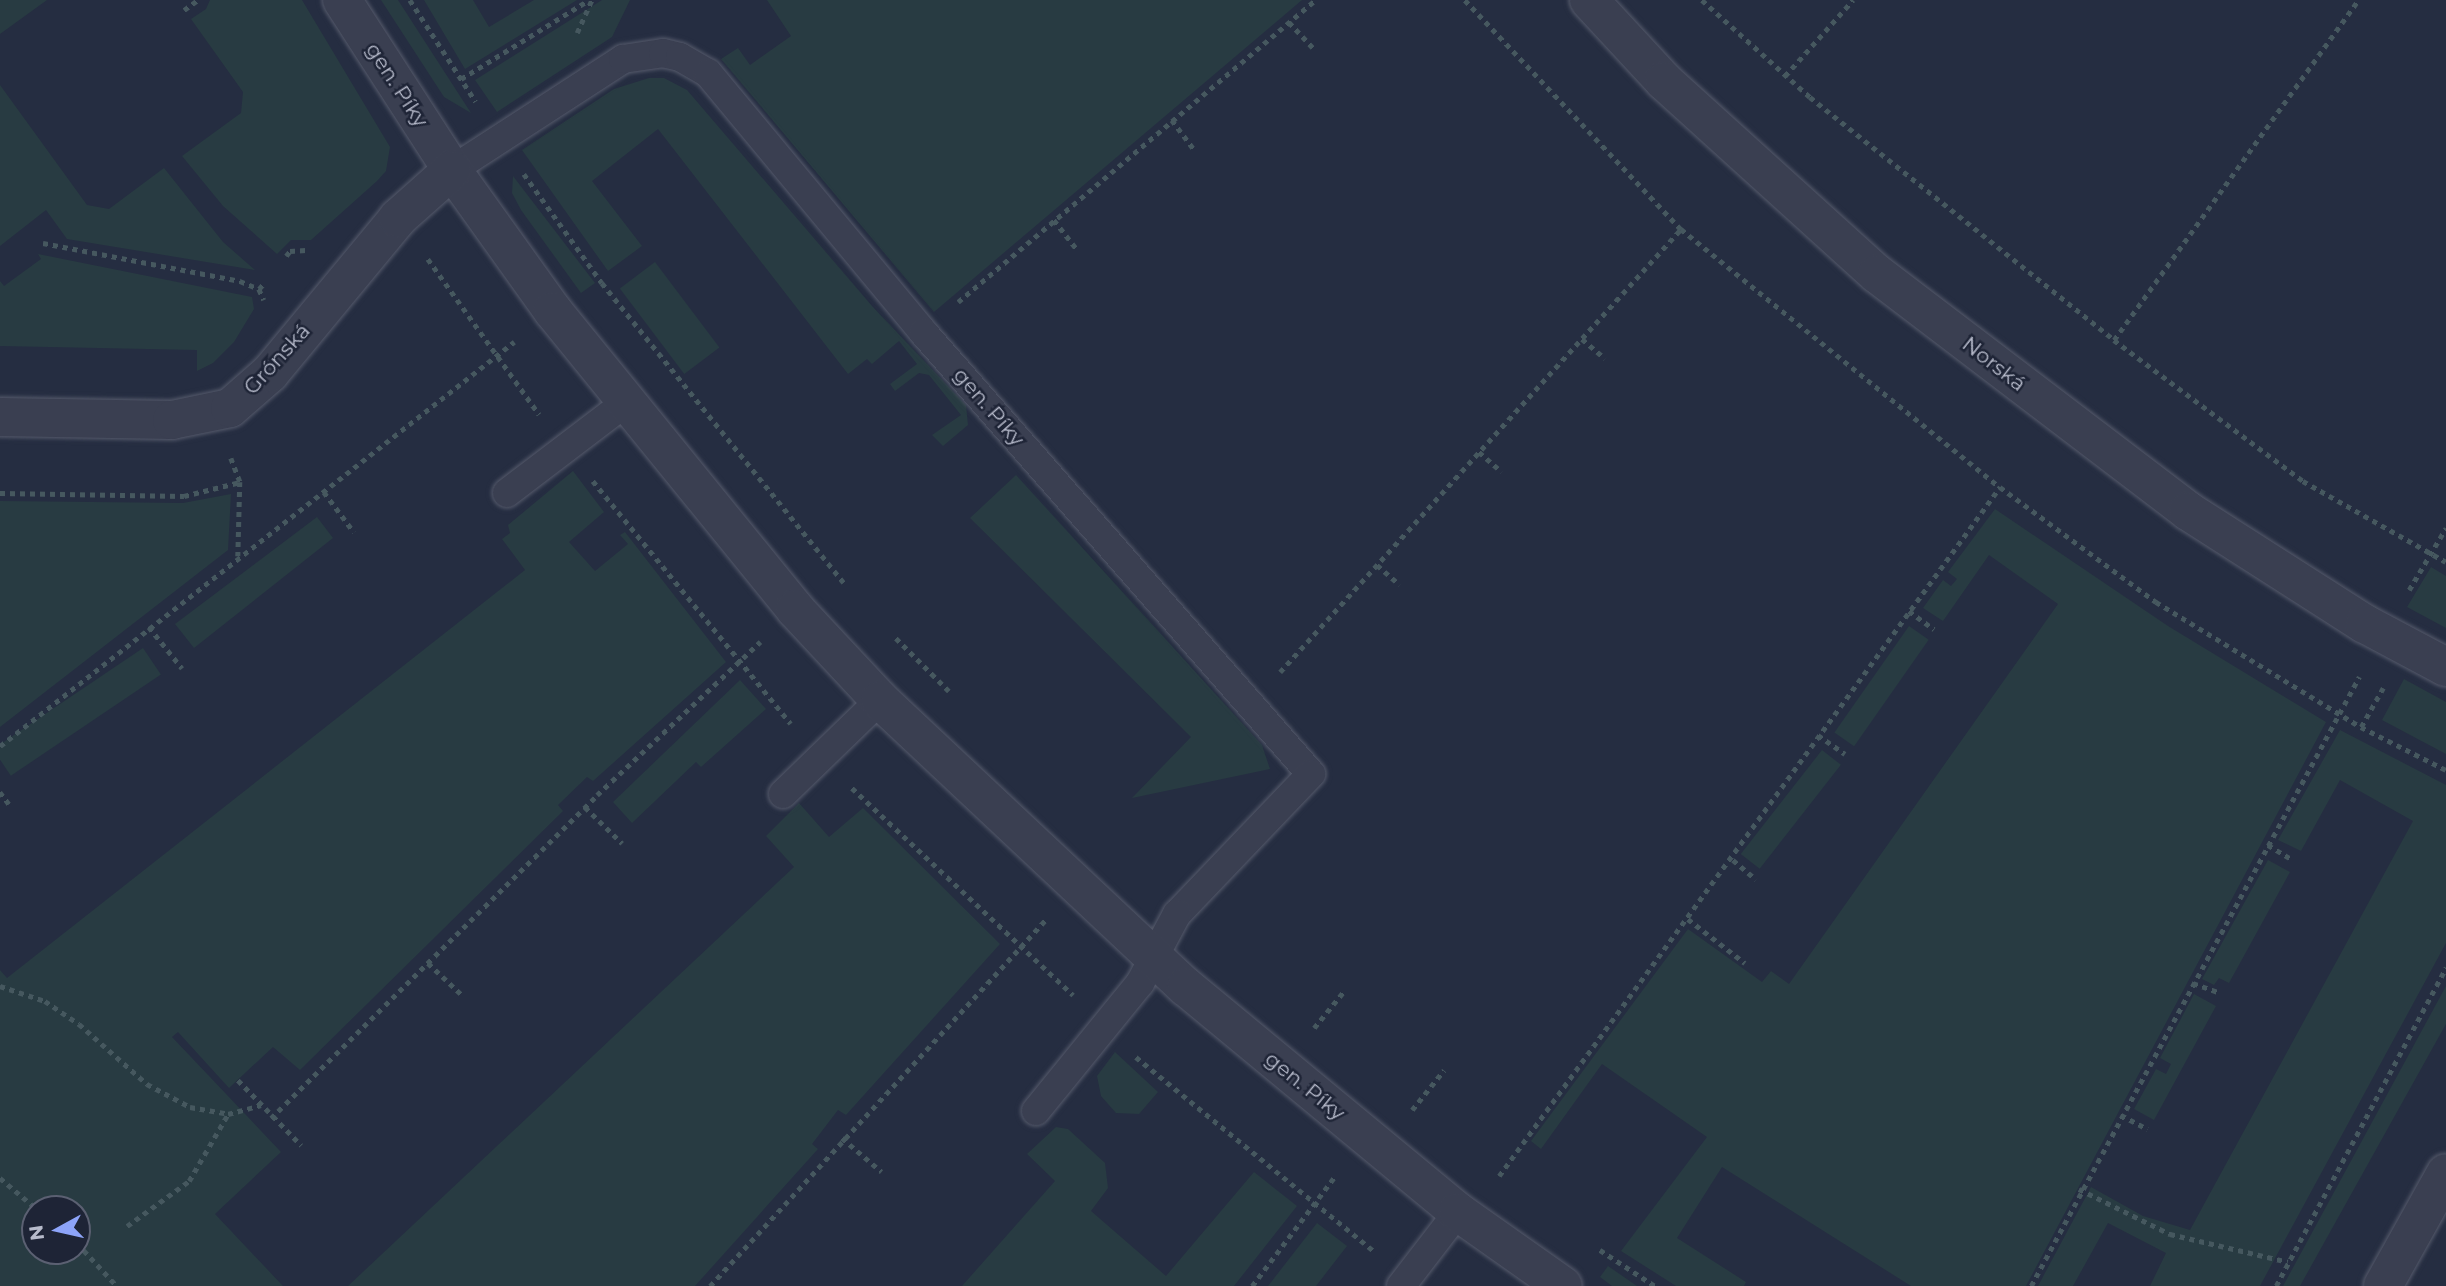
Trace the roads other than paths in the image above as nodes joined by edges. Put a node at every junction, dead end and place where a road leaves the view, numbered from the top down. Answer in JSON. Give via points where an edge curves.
{"nodes":[{"id":1,"x":342,"y":0,"type":"edge"},
{"id":2,"x":1589,"y":0,"type":"edge"},
{"id":3,"x":452,"y":170,"type":"junction"},
{"id":4,"x":624,"y":404,"type":"junction"},
{"id":5,"x":0,"y":417,"type":"edge"},
{"id":6,"x":507,"y":493,"type":"dead end"},
{"id":7,"x":2446,"y":667,"type":"edge"},
{"id":8,"x":880,"y":700,"type":"junction"},
{"id":9,"x":783,"y":794,"type":"dead end"},
{"id":10,"x":1153,"y":958,"type":"junction"},
{"id":11,"x":1036,"y":1111,"type":"dead end"},
{"id":12,"x":2446,"y":1172,"type":"edge"},
{"id":13,"x":1458,"y":1212,"type":"junction"},
{"id":14,"x":1405,"y":1281,"type":"edge"},
{"id":15,"x":1563,"y":1286,"type":"edge"},
{"id":16,"x":2383,"y":1286,"type":"edge"}],
"edges":[{"from":1,"to":3,"type":"street","name":"gen. Píky"},
{"from":2,"to":7,"type":"street","name":"Norská","via":[[1674,90],[1899,291],[2188,511],[2365,624]]},
{"from":3,"to":4,"type":"street","name":"gen. Píky"},
{"from":3,"to":5,"type":"street","name":"Grónská","via":[[398,218],[270,373],[230,408],[172,420]]},
{"from":3,"to":10,"type":"lane","name":"gen. Píky","via":[[623,59],[663,53],[708,73],[923,332],[1311,774],[1177,914]]},
{"from":4,"to":6,"type":"lane"},
{"from":4,"to":8,"type":"street","name":"gen. Píky","via":[[795,609]]},
{"from":8,"to":9,"type":"lane"},
{"from":8,"to":10,"type":"street","name":"gen. Píky"},
{"from":10,"to":11,"type":"lane","name":"gen. Píky","via":[[1140,983]]},
{"from":10,"to":13,"type":"street","name":"gen. Píky"},
{"from":12,"to":16,"type":"street"},
{"from":13,"to":14,"type":"lane"},
{"from":13,"to":15,"type":"street","name":"gen. Píky"}]}
